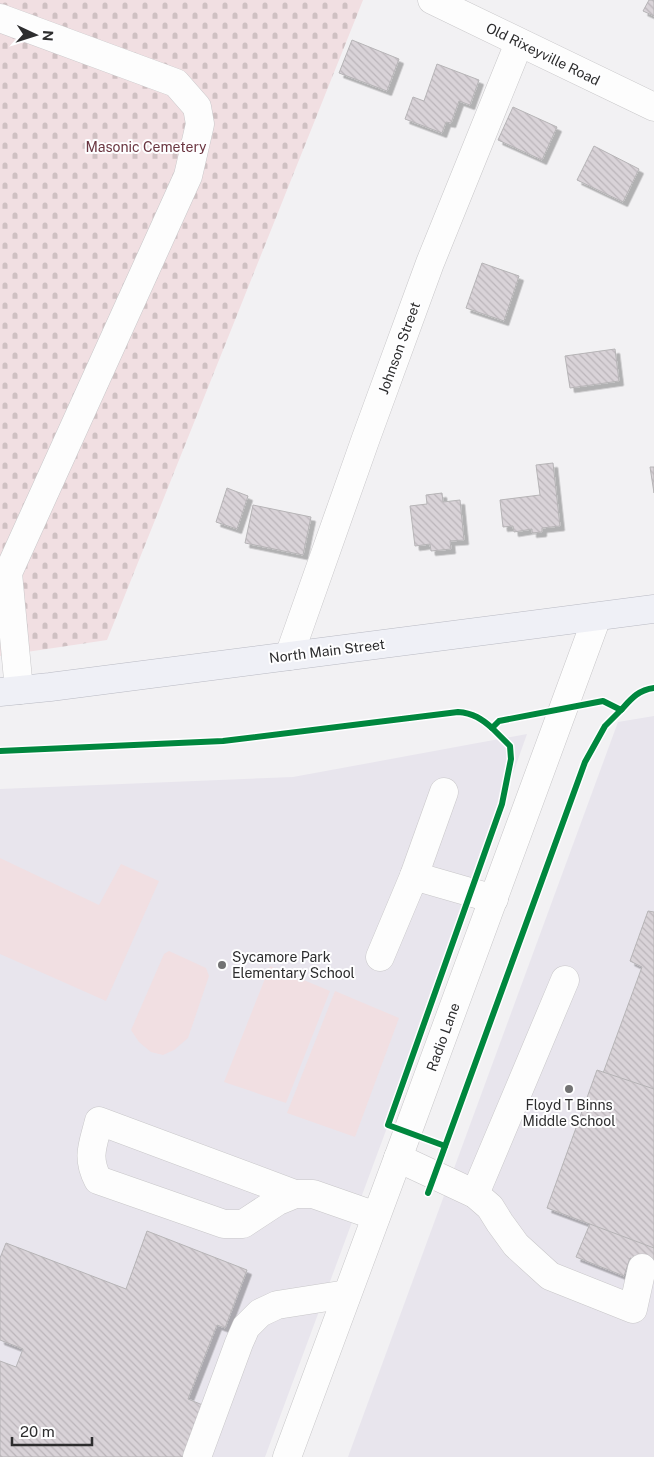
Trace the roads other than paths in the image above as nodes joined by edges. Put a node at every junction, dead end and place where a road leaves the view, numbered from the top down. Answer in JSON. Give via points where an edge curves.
{"nodes":[{"id":1,"x":432,"y":0,"type":"edge"},
{"id":2,"x":0,"y":18,"type":"edge"},
{"id":3,"x":519,"y":43,"type":"junction"},
{"id":4,"x":654,"y":107,"type":"edge"},
{"id":5,"x":4,"y":572,"type":"edge"},
{"id":6,"x":654,"y":609,"type":"edge"},
{"id":7,"x":597,"y":617,"type":"junction"},
{"id":8,"x":289,"y":656,"type":"junction"},
{"id":9,"x":9,"y":691,"type":"edge"},
{"id":10,"x":444,"y":792,"type":"dead end"},
{"id":11,"x":414,"y":876,"type":"junction"},
{"id":12,"x":494,"y":899,"type":"junction"},
{"id":13,"x":380,"y":957,"type":"dead end"},
{"id":14,"x":565,"y":980,"type":"dead end"},
{"id":15,"x":398,"y":1158,"type":"junction"},
{"id":16,"x":295,"y":1194,"type":"junction"},
{"id":17,"x":475,"y":1194,"type":"junction"},
{"id":18,"x":376,"y":1216,"type":"junction"},
{"id":19,"x":642,"y":1268,"type":"dead end"},
{"id":20,"x":347,"y":1294,"type":"junction"},
{"id":21,"x":197,"y":1457,"type":"edge"},
{"id":22,"x":287,"y":1457,"type":"edge"}],
"edges":[{"from":1,"to":3,"type":"street","name":"Old Rixeyville Road"},
{"from":2,"to":5,"type":"street","via":[[176,83],[197,107],[200,124],[188,176]]},
{"from":3,"to":4,"type":"street","name":"Old Rixeyville Road"},
{"from":3,"to":8,"type":"street","name":"Johnson Street","via":[[430,264]]},
{"from":5,"to":9,"type":"street"},
{"from":6,"to":7,"type":"main road","name":"North Main Street"},
{"from":7,"to":8,"type":"main road","name":"North Main Street"},
{"from":7,"to":12,"type":"street","name":"Radio Lane"},
{"from":8,"to":9,"type":"main road","name":"North Main Street"},
{"from":10,"to":11,"type":"street"},
{"from":11,"to":12,"type":"street"},
{"from":11,"to":13,"type":"street"},
{"from":12,"to":15,"type":"street","name":"Radio Lane"},
{"from":14,"to":17,"type":"street"},
{"from":15,"to":17,"type":"street"},
{"from":15,"to":18,"type":"street","name":"Radio Lane"},
{"from":16,"to":16,"type":"street","via":[[244,1224],[224,1224],[98,1180],[92,1169],[91,1155],[99,1121]]},
{"from":16,"to":18,"type":"street","via":[[313,1194]]},
{"from":17,"to":19,"type":"street","via":[[490,1207],[516,1244],[550,1276],[633,1309]]},
{"from":18,"to":20,"type":"street","name":"Radio Lane"},
{"from":20,"to":21,"type":"street","via":[[277,1305],[260,1313],[246,1326]]},
{"from":20,"to":22,"type":"street","name":"Radio Lane"}]}
